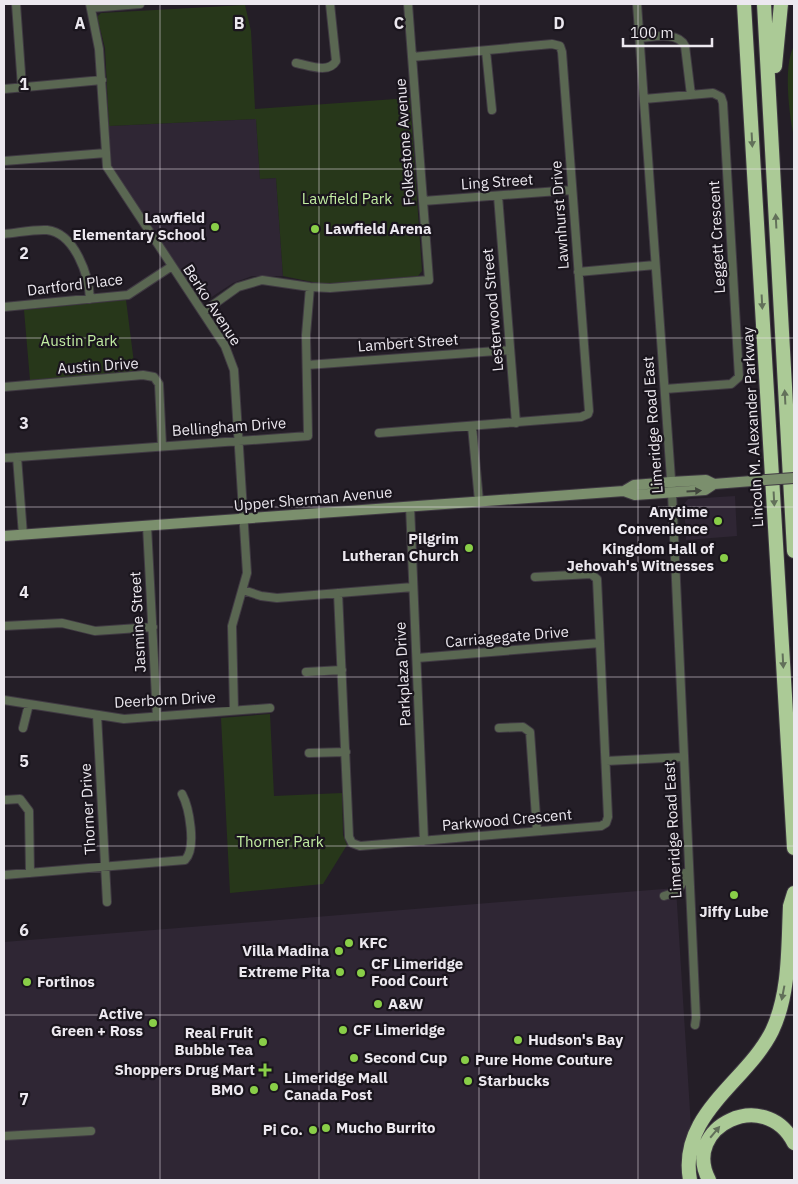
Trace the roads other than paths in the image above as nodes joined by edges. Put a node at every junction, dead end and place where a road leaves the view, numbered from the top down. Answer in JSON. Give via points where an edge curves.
{"nodes":[{"id":1,"x":16,"y":4,"type":"edge"},
{"id":2,"x":140,"y":4,"type":"edge"},
{"id":3,"x":330,"y":4,"type":"edge"},
{"id":4,"x":408,"y":4,"type":"edge"},
{"id":5,"x":637,"y":4,"type":"edge"},
{"id":6,"x":735,"y":4,"type":"edge"},
{"id":7,"x":744,"y":4,"type":"edge"},
{"id":8,"x":764,"y":4,"type":"edge"},
{"id":9,"x":782,"y":4,"type":"edge"},
{"id":10,"x":90,"y":6,"type":"edge"},
{"id":11,"x":639,"y":38,"type":"junction"},
{"id":12,"x":486,"y":51,"type":"junction"},
{"id":13,"x":412,"y":57,"type":"junction"},
{"id":14,"x":296,"y":63,"type":"dead end"},
{"id":15,"x":102,"y":80,"type":"junction"},
{"id":16,"x":22,"y":87,"type":"junction"},
{"id":17,"x":4,"y":89,"type":"edge"},
{"id":18,"x":691,"y":95,"type":"junction"},
{"id":19,"x":770,"y":96,"type":"junction"},
{"id":20,"x":644,"y":99,"type":"junction"},
{"id":21,"x":492,"y":110,"type":"dead end"},
{"id":22,"x":750,"y":110,"type":"junction"},
{"id":23,"x":106,"y":153,"type":"junction"},
{"id":24,"x":4,"y":161,"type":"edge"},
{"id":25,"x":572,"y":190,"type":"junction"},
{"id":26,"x":498,"y":196,"type":"junction"},
{"id":27,"x":423,"y":201,"type":"junction"},
{"id":28,"x":4,"y":234,"type":"edge"},
{"id":29,"x":655,"y":265,"type":"junction"},
{"id":30,"x":172,"y":266,"type":"junction"},
{"id":31,"x":578,"y":272,"type":"junction"},
{"id":32,"x":310,"y":288,"type":"junction"},
{"id":33,"x":90,"y":299,"type":"junction"},
{"id":34,"x":4,"y":307,"type":"edge"},
{"id":35,"x":203,"y":312,"type":"junction"},
{"id":36,"x":510,"y":350,"type":"junction"},
{"id":37,"x":307,"y":365,"type":"junction"},
{"id":38,"x":4,"y":387,"type":"edge"},
{"id":39,"x":665,"y":389,"type":"junction"},
{"id":40,"x":516,"y":423,"type":"junction"},
{"id":41,"x":472,"y":426,"type":"junction"},
{"id":42,"x":379,"y":433,"type":"dead end"},
{"id":43,"x":239,"y":440,"type":"junction"},
{"id":44,"x":162,"y":446,"type":"junction"},
{"id":45,"x":17,"y":457,"type":"junction"},
{"id":46,"x":4,"y":458,"type":"edge"},
{"id":47,"x":794,"y":478,"type":"edge"},
{"id":48,"x":671,"y":482,"type":"junction"},
{"id":49,"x":714,"y":484,"type":"junction"},
{"id":50,"x":624,"y":491,"type":"junction"},
{"id":51,"x":672,"y":493,"type":"junction"},
{"id":52,"x":479,"y":501,"type":"junction"},
{"id":53,"x":410,"y":506,"type":"junction"},
{"id":54,"x":243,"y":520,"type":"junction"},
{"id":55,"x":147,"y":526,"type":"junction"},
{"id":56,"x":22,"y":535,"type":"junction"},
{"id":57,"x":4,"y":536,"type":"edge"},
{"id":58,"x":794,"y":551,"type":"edge"},
{"id":59,"x":535,"y":577,"type":"dead end"},
{"id":60,"x":413,"y":587,"type":"junction"},
{"id":61,"x":243,"y":590,"type":"junction"},
{"id":62,"x":338,"y":593,"type":"junction"},
{"id":63,"x":4,"y":626,"type":"edge"},
{"id":64,"x":153,"y":626,"type":"junction"},
{"id":65,"x":600,"y":643,"type":"junction"},
{"id":66,"x":417,"y":658,"type":"junction"},
{"id":67,"x":342,"y":670,"type":"junction"},
{"id":68,"x":306,"y":672,"type":"dead end"},
{"id":69,"x":4,"y":700,"type":"edge"},
{"id":70,"x":29,"y":704,"type":"junction"},
{"id":71,"x":270,"y":708,"type":"dead end"},
{"id":72,"x":234,"y":710,"type":"junction"},
{"id":73,"x":97,"y":715,"type":"junction"},
{"id":74,"x":157,"y":717,"type":"junction"},
{"id":75,"x":23,"y":728,"type":"dead end"},
{"id":76,"x":499,"y":728,"type":"dead end"},
{"id":77,"x":346,"y":752,"type":"junction"},
{"id":78,"x":309,"y":753,"type":"dead end"},
{"id":79,"x":684,"y":756,"type":"junction"},
{"id":80,"x":606,"y":761,"type":"junction"},
{"id":81,"x":182,"y":794,"type":"dead end"},
{"id":82,"x":4,"y":800,"type":"edge"},
{"id":83,"x":537,"y":831,"type":"junction"},
{"id":84,"x":424,"y":841,"type":"junction"},
{"id":85,"x":794,"y":848,"type":"edge"},
{"id":86,"x":688,"y":856,"type":"junction"},
{"id":87,"x":105,"y":867,"type":"junction"},
{"id":88,"x":30,"y":873,"type":"junction"},
{"id":89,"x":4,"y":875,"type":"edge"},
{"id":90,"x":794,"y":893,"type":"edge"},
{"id":91,"x":664,"y":896,"type":"dead end"},
{"id":92,"x":107,"y":902,"type":"dead end"},
{"id":93,"x":694,"y":1025,"type":"dead end"},
{"id":94,"x":91,"y":1131,"type":"dead end"},
{"id":95,"x":4,"y":1136,"type":"edge"},
{"id":96,"x":794,"y":1143,"type":"edge"},
{"id":97,"x":692,"y":1148,"type":"junction"},
{"id":98,"x":690,"y":1180,"type":"edge"},
{"id":99,"x":695,"y":1180,"type":"edge"},
{"id":100,"x":709,"y":1180,"type":"edge"}],
"edges":[{"from":1,"to":16,"type":"street"},
{"from":2,"to":10,"type":"street"},
{"from":3,"to":14,"type":"street","via":[[336,61],[328,69]]},
{"from":4,"to":13,"type":"street","name":"Folkestone Avenue"},
{"from":5,"to":11,"type":"street","name":"Limeridge Road East"},
{"from":6,"to":22,"type":"highway","via":[[744,90]]},
{"from":7,"to":22,"type":"highway","name":"Lincoln M. Alexander Parkway"},
{"from":8,"to":19,"type":"highway"},
{"from":9,"to":19,"type":"highway"},
{"from":10,"to":15,"type":"street","name":"Berko Avenue"},
{"from":11,"to":18,"type":"street","via":[[673,36],[682,40]]},
{"from":11,"to":20,"type":"street","name":"Limeridge Road East"},
{"from":12,"to":13,"type":"street","name":"Lawnhurst Drive"},
{"from":12,"to":21,"type":"street"},
{"from":12,"to":25,"type":"street","name":"Lawnhurst Drive","via":[[552,44],[560,46]]},
{"from":13,"to":27,"type":"street","name":"Folkestone Avenue"},
{"from":15,"to":16,"type":"street"},
{"from":15,"to":23,"type":"street","name":"Berko Avenue"},
{"from":16,"to":17,"type":"street"},
{"from":18,"to":20,"type":"street","name":"Leggett Crescent"},
{"from":18,"to":39,"type":"street","name":"Leggett Crescent","via":[[715,93],[723,101],[739,376],[732,384]]},
{"from":58,"to":19,"type":"highway","one_way":true},
{"from":20,"to":29,"type":"street","name":"Limeridge Road East"},
{"from":22,"to":85,"type":"highway","name":"Lincoln M. Alexander Parkway","one_way":true},
{"from":23,"to":24,"type":"street"},
{"from":23,"to":30,"type":"street","name":"Berko Avenue","via":[[110,175]]},
{"from":25,"to":26,"type":"street","name":"Ling Street"},
{"from":25,"to":31,"type":"street","name":"Lawnhurst Drive"},
{"from":26,"to":27,"type":"street","name":"Ling Street"},
{"from":26,"to":36,"type":"street","name":"Lesterwood Street"},
{"from":27,"to":32,"type":"street","name":"Folkestone Avenue","via":[[429,280]]},
{"from":28,"to":33,"type":"street","via":[[47,230],[60,234],[86,270]]},
{"from":29,"to":31,"type":"street"},
{"from":29,"to":39,"type":"street","name":"Limeridge Road East"},
{"from":30,"to":33,"type":"street","name":"Dartford Place","via":[[128,295]]},
{"from":30,"to":35,"type":"street","name":"Berko Avenue"},
{"from":31,"to":40,"type":"street","name":"Lawnhurst Drive","via":[[588,414]]},
{"from":32,"to":35,"type":"street","name":"Folkestone Avenue","via":[[275,281],[255,281],[238,288]]},
{"from":32,"to":37,"type":"street","name":"Bellingham Drive"},
{"from":33,"to":34,"type":"street","name":"Dartford Place"},
{"from":35,"to":43,"type":"street","name":"Berko Avenue","via":[[225,346],[234,370]]},
{"from":36,"to":37,"type":"street","name":"Lambert Street"},
{"from":36,"to":40,"type":"street","name":"Lesterwood Street"},
{"from":37,"to":43,"type":"street","name":"Bellingham Drive","via":[[308,436]]},
{"from":38,"to":44,"type":"street","name":"Austin Drive","via":[[143,375],[154,377],[159,384]]},
{"from":39,"to":48,"type":"street","name":"Limeridge Road East"},
{"from":40,"to":41,"type":"street","name":"Lawnhurst Drive"},
{"from":41,"to":42,"type":"street","name":"Lawnhurst Drive"},
{"from":41,"to":52,"type":"street"},
{"from":43,"to":44,"type":"street","name":"Bellingham Drive"},
{"from":43,"to":54,"type":"street","name":"Berko Avenue"},
{"from":44,"to":45,"type":"street","name":"Bellingham Drive"},
{"from":45,"to":46,"type":"street","name":"Bellingham Drive"},
{"from":45,"to":56,"type":"street"},
{"from":47,"to":49,"type":"main road","name":"Upper Sherman Avenue","bridge":true},
{"from":48,"to":49,"type":"main road","name":"Upper Sherman Avenue","via":[[706,480]]},
{"from":48,"to":50,"type":"main road","name":"Upper Sherman Avenue","via":[[634,485]]},
{"from":48,"to":51,"type":"street","name":"Limeridge Road East"},
{"from":51,"to":49,"type":"main road","name":"Upper Sherman Avenue","one_way":true,"via":[[705,490]]},
{"from":50,"to":51,"type":"main road","name":"Upper Sherman Avenue","via":[[634,495]]},
{"from":50,"to":52,"type":"main road","name":"Upper Sherman Avenue"},
{"from":51,"to":79,"type":"street","name":"Limeridge Road East"},
{"from":52,"to":53,"type":"main road","name":"Upper Sherman Avenue"},
{"from":53,"to":54,"type":"main road","name":"Upper Sherman Avenue"},
{"from":53,"to":60,"type":"street","name":"Parkplaza Drive"},
{"from":54,"to":55,"type":"main road","name":"Upper Sherman Avenue"},
{"from":54,"to":61,"type":"street","name":"Berko Avenue","via":[[247,573]]},
{"from":55,"to":56,"type":"main road","name":"Upper Sherman Avenue"},
{"from":55,"to":64,"type":"street","name":"Jasmine Street"},
{"from":56,"to":57,"type":"main road","name":"Upper Sherman Avenue"},
{"from":59,"to":65,"type":"street","name":"Parkwood Crescent","via":[[591,574],[595,577]]},
{"from":60,"to":62,"type":"street"},
{"from":60,"to":66,"type":"street","name":"Parkplaza Drive"},
{"from":61,"to":62,"type":"street","via":[[276,598]]},
{"from":61,"to":72,"type":"street","name":"Berko Avenue","via":[[232,631]]},
{"from":62,"to":67,"type":"street","name":"Parkwood Crescent"},
{"from":63,"to":64,"type":"street","via":[[62,623],[95,631]]},
{"from":64,"to":74,"type":"street","name":"Jasmine Street"},
{"from":65,"to":66,"type":"street","name":"Carriagegate Drive"},
{"from":65,"to":80,"type":"street","name":"Parkwood Crescent"},
{"from":66,"to":84,"type":"street","name":"Parkplaza Drive"},
{"from":67,"to":68,"type":"street"},
{"from":67,"to":77,"type":"street","name":"Parkwood Crescent"},
{"from":69,"to":70,"type":"street","name":"Deerborn Drive"},
{"from":70,"to":73,"type":"street","name":"Deerborn Drive"},
{"from":70,"to":75,"type":"street"},
{"from":71,"to":72,"type":"street","name":"Deerborn Drive"},
{"from":72,"to":74,"type":"street","name":"Deerborn Drive"},
{"from":73,"to":74,"type":"street","name":"Deerborn Drive","via":[[124,719]]},
{"from":73,"to":87,"type":"street","name":"Thorner Drive"},
{"from":76,"to":83,"type":"street","via":[[523,727],[530,732]]},
{"from":77,"to":78,"type":"street"},
{"from":77,"to":84,"type":"street","name":"Parkwood Crescent","via":[[349,837],[352,843],[360,846]]},
{"from":79,"to":80,"type":"street"},
{"from":79,"to":86,"type":"street","name":"Limeridge Road East"},
{"from":80,"to":83,"type":"street","name":"Parkwood Crescent","via":[[608,817],[604,825]]},
{"from":81,"to":87,"type":"street","via":[[190,814],[189,856],[179,861]]},
{"from":82,"to":88,"type":"street","via":[[20,799],[28,811]]},
{"from":83,"to":84,"type":"street","name":"Parkwood Crescent"},
{"from":86,"to":91,"type":"street","via":[[681,887]]},
{"from":86,"to":93,"type":"street","name":"Limeridge Road East"},
{"from":87,"to":88,"type":"street"},
{"from":87,"to":92,"type":"street","name":"Thorner Drive"},
{"from":88,"to":89,"type":"street"},
{"from":90,"to":97,"type":"highway","one_way":true,"via":[[790,906],[784,991],[771,1032],[700,1122]]},
{"from":94,"to":95,"type":"street"},
{"from":100,"to":96,"type":"highway","one_way":true,"via":[[704,1165],[706,1146],[716,1129],[732,1118],[751,1114],[767,1118],[782,1127]]},
{"from":97,"to":98,"type":"highway","via":[[688,1167]]},
{"from":97,"to":99,"type":"highway"}]}
